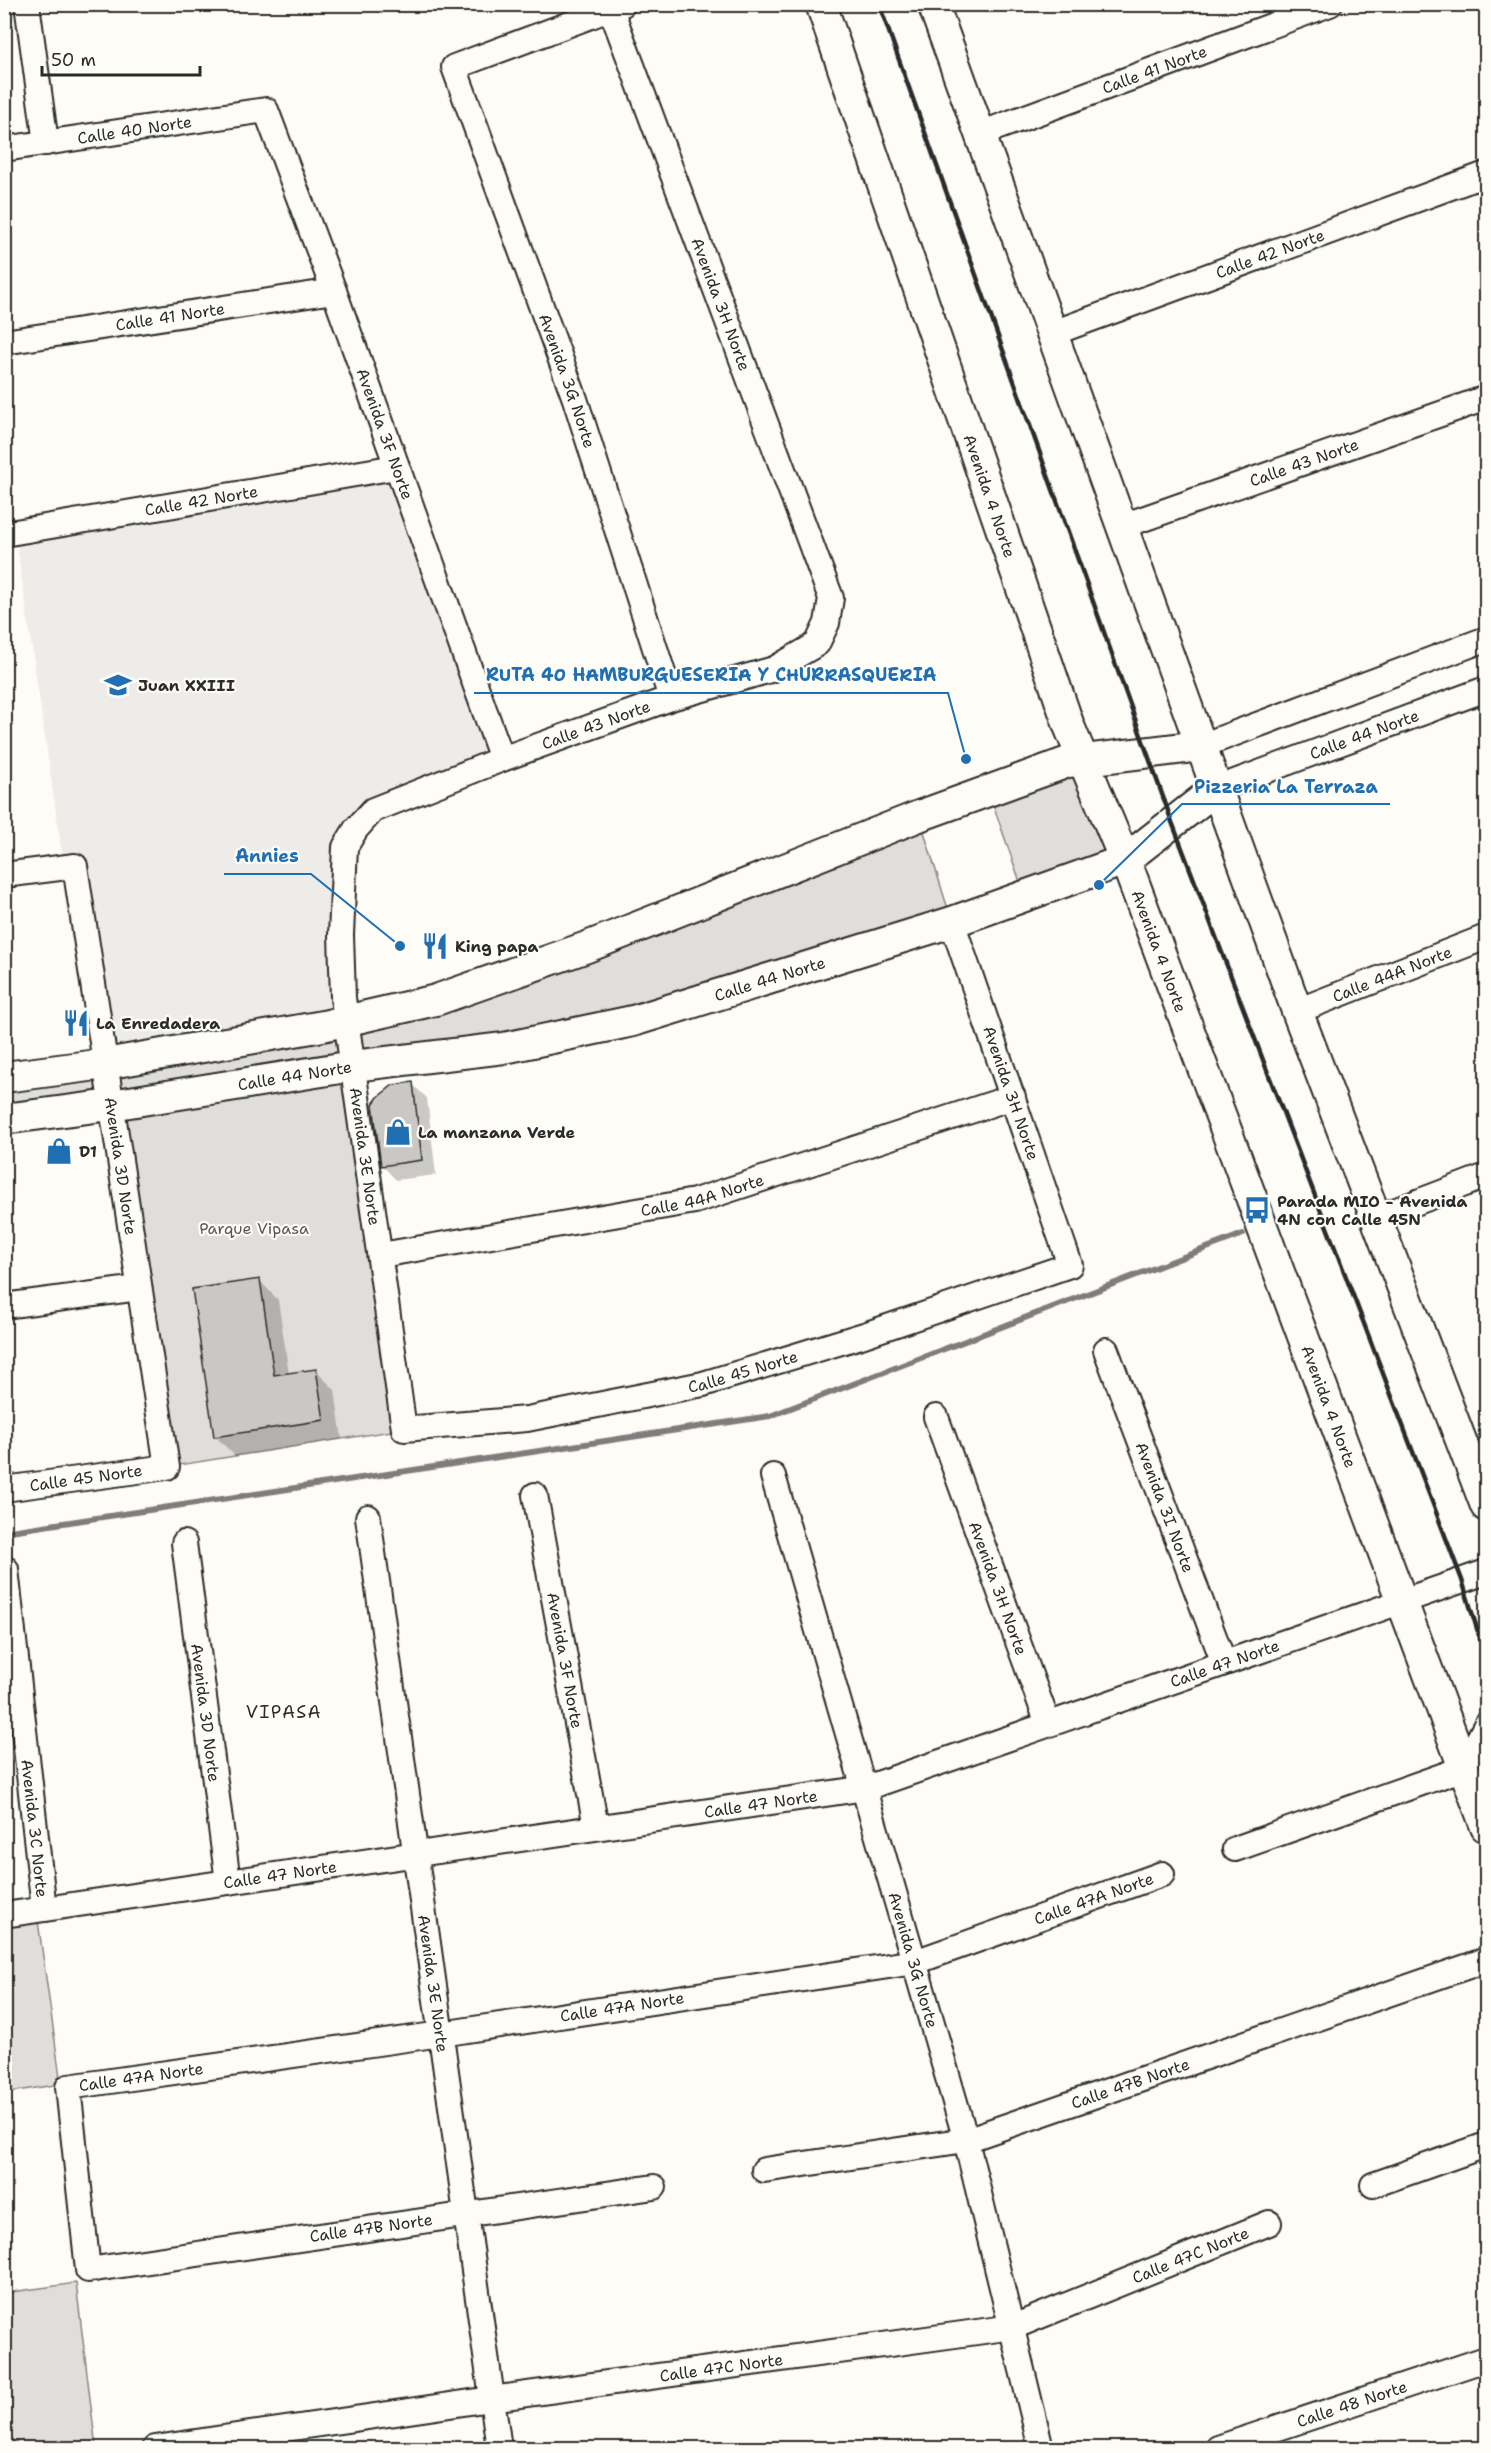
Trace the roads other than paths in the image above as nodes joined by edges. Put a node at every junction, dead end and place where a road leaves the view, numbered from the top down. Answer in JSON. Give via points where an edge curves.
{"nodes":[{"id":1,"x":27,"y":4,"type":"edge"},
{"id":2,"x":821,"y":4,"type":"edge"},
{"id":3,"x":933,"y":4,"type":"edge"},
{"id":4,"x":1330,"y":4,"type":"edge"},
{"id":5,"x":617,"y":7,"type":"edge"},
{"id":6,"x":266,"y":110,"type":"joint"},
{"id":7,"x":980,"y":134,"type":"junction"},
{"id":8,"x":46,"y":143,"type":"junction"},
{"id":9,"x":4,"y":149,"type":"edge"},
{"id":10,"x":1486,"y":174,"type":"edge"},
{"id":11,"x":334,"y":291,"type":"junction"},
{"id":12,"x":1053,"y":333,"type":"junction"},
{"id":13,"x":4,"y":342,"type":"edge"},
{"id":14,"x":1486,"y":398,"type":"edge"},
{"id":15,"x":396,"y":467,"type":"junction"},
{"id":16,"x":1120,"y":527,"type":"junction"},
{"id":17,"x":4,"y":534,"type":"edge"},
{"id":18,"x":831,"y":598,"type":"joint"},
{"id":19,"x":1486,"y":639,"type":"edge"},
{"id":20,"x":1486,"y":689,"type":"edge"},
{"id":21,"x":671,"y":698,"type":"junction"},
{"id":22,"x":1201,"y":746,"type":"junction"},
{"id":23,"x":502,"y":759,"type":"junction"},
{"id":24,"x":1082,"y":760,"type":"junction"},
{"id":25,"x":1216,"y":789,"type":"junction"},
{"id":26,"x":345,"y":847,"type":"joint"},
{"id":27,"x":1125,"y":860,"type":"junction"},
{"id":28,"x":4,"y":875,"type":"edge"},
{"id":29,"x":952,"y":922,"type":"junction"},
{"id":30,"x":1486,"y":937,"type":"edge"},
{"id":31,"x":1297,"y":1011,"type":"junction"},
{"id":32,"x":346,"y":1022,"type":"junction"},
{"id":33,"x":105,"y":1064,"type":"junction"},
{"id":34,"x":353,"y":1066,"type":"junction"},
{"id":35,"x":4,"y":1077,"type":"edge"},
{"id":36,"x":1013,"y":1097,"type":"junction"},
{"id":37,"x":111,"y":1105,"type":"junction"},
{"id":38,"x":4,"y":1119,"type":"edge"},
{"id":39,"x":1486,"y":1176,"type":"edge"},
{"id":40,"x":1378,"y":1217,"type":"junction"},
{"id":41,"x":381,"y":1255,"type":"junction"},
{"id":42,"x":1070,"y":1265,"type":"joint"},
{"id":43,"x":140,"y":1288,"type":"junction"},
{"id":44,"x":4,"y":1306,"type":"edge"},
{"id":45,"x":1106,"y":1350,"type":"dead end"},
{"id":46,"x":936,"y":1417,"type":"dead end"},
{"id":47,"x":404,"y":1429,"type":"joint"},
{"id":48,"x":167,"y":1467,"type":"joint"},
{"id":49,"x":773,"y":1476,"type":"dead end"},
{"id":50,"x":4,"y":1490,"type":"edge"},
{"id":51,"x":535,"y":1495,"type":"dead end"},
{"id":52,"x":1486,"y":1506,"type":"edge"},
{"id":53,"x":368,"y":1517,"type":"dead end"},
{"id":54,"x":184,"y":1543,"type":"dead end"},
{"id":55,"x":6,"y":1569,"type":"dead end"},
{"id":56,"x":1486,"y":1572,"type":"edge"},
{"id":57,"x":1402,"y":1601,"type":"junction"},
{"id":58,"x":1224,"y":1663,"type":"junction"},
{"id":59,"x":1048,"y":1724,"type":"junction"},
{"id":60,"x":1486,"y":1725,"type":"edge"},
{"id":61,"x":1464,"y":1768,"type":"junction"},
{"id":62,"x":866,"y":1788,"type":"junction"},
{"id":63,"x":596,"y":1827,"type":"junction"},
{"id":64,"x":1486,"y":1827,"type":"edge"},
{"id":65,"x":1234,"y":1849,"type":"dead end"},
{"id":66,"x":414,"y":1854,"type":"junction"},
{"id":67,"x":1162,"y":1874,"type":"dead end"},
{"id":68,"x":228,"y":1882,"type":"junction"},
{"id":69,"x":44,"y":1909,"type":"junction"},
{"id":70,"x":4,"y":1915,"type":"edge"},
{"id":71,"x":1486,"y":1960,"type":"edge"},
{"id":72,"x":915,"y":1962,"type":"junction"},
{"id":73,"x":441,"y":2034,"type":"junction"},
{"id":74,"x":966,"y":2140,"type":"junction"},
{"id":75,"x":1486,"y":2145,"type":"edge"},
{"id":76,"x":764,"y":2170,"type":"dead end"},
{"id":77,"x":1373,"y":2185,"type":"dead end"},
{"id":78,"x":654,"y":2187,"type":"dead end"},
{"id":79,"x":466,"y":2214,"type":"junction"},
{"id":80,"x":1269,"y":2223,"type":"dead end"},
{"id":81,"x":88,"y":2270,"type":"joint"},
{"id":82,"x":1013,"y":2327,"type":"junction"},
{"id":83,"x":1486,"y":2359,"type":"edge"},
{"id":84,"x":491,"y":2398,"type":"junction"},
{"id":85,"x":155,"y":2448,"type":"edge"},
{"id":86,"x":499,"y":2448,"type":"edge"},
{"id":87,"x":1041,"y":2448,"type":"edge"},
{"id":88,"x":1218,"y":2448,"type":"edge"}],
"edges":[{"from":1,"to":8,"type":"street"},
{"from":2,"to":24,"type":"main road","name":"Avenida 4 Norte"},
{"from":3,"to":7,"type":"main road"},
{"from":4,"to":7,"type":"street","name":"Calle 41 Norte"},
{"from":5,"to":18,"type":"street","name":"Avenida 3H Norte"},
{"from":5,"to":21,"type":"street","name":"Avenida 3G Norte","via":[[454,67],[575,399]]},
{"from":6,"to":8,"type":"street","name":"Calle 40 Norte"},
{"from":6,"to":11,"type":"street","name":"Avenida 3F Norte"},
{"from":7,"to":12,"type":"main road"},
{"from":8,"to":9,"type":"street","name":"Calle 40 Norte"},
{"from":10,"to":12,"type":"street","name":"Calle 42 Norte"},
{"from":11,"to":13,"type":"street","name":"Calle 41 Norte"},
{"from":11,"to":15,"type":"street","name":"Avenida 3F Norte"},
{"from":12,"to":16,"type":"main road"},
{"from":14,"to":16,"type":"street","name":"Calle 43 Norte"},
{"from":15,"to":17,"type":"street","name":"Calle 42 Norte"},
{"from":15,"to":23,"type":"street","name":"Avenida 3F Norte"},
{"from":16,"to":22,"type":"main road"},
{"from":18,"to":21,"type":"street","name":"Calle 43 Norte","via":[[827,623],[817,644],[774,669]]},
{"from":19,"to":22,"type":"street"},
{"from":20,"to":25,"type":"street","name":"Calle 44 Norte"},
{"from":21,"to":23,"type":"street","name":"Calle 43 Norte"},
{"from":22,"to":24,"type":"main road"},
{"from":22,"to":25,"type":"main road"},
{"from":23,"to":26,"type":"street","name":"Calle 43 Norte","via":[[373,810]]},
{"from":24,"to":27,"type":"main road","name":"Avenida 4 Norte"},
{"from":24,"to":32,"type":"main road","via":[[919,816],[587,947],[436,1000]]},
{"from":25,"to":27,"type":"main road","name":"Calle 44 Norte"},
{"from":25,"to":31,"type":"main road"},
{"from":26,"to":32,"type":"street","name":"Avenida 3E Norte","via":[[341,935]]},
{"from":27,"to":29,"type":"main road","name":"Calle 44 Norte"},
{"from":27,"to":57,"type":"main road","name":"Avenida 4 Norte"},
{"from":28,"to":33,"type":"street","name":"Avenida 3D Norte","via":[[75,866]]},
{"from":29,"to":34,"type":"main road","name":"Calle 44 Norte","via":[[633,1021],[504,1048]]},
{"from":29,"to":36,"type":"street","name":"Avenida 3H Norte"},
{"from":30,"to":31,"type":"street","name":"Calle 44A Norte"},
{"from":31,"to":40,"type":"main road"},
{"from":32,"to":33,"type":"main road"},
{"from":32,"to":34,"type":"street","name":"Avenida 3E Norte"},
{"from":33,"to":35,"type":"main road"},
{"from":33,"to":37,"type":"street","name":"Avenida 3D Norte"},
{"from":34,"to":37,"type":"main road","name":"Calle 44 Norte"},
{"from":34,"to":41,"type":"street","name":"Avenida 3E Norte"},
{"from":36,"to":41,"type":"street","name":"Calle 44A Norte","via":[[695,1201]]},
{"from":36,"to":42,"type":"street","name":"Avenida 3H Norte"},
{"from":37,"to":38,"type":"main road","name":"Calle 44 Norte"},
{"from":37,"to":43,"type":"street","name":"Avenida 3D Norte"},
{"from":39,"to":40,"type":"street"},
{"from":40,"to":52,"type":"main road"},
{"from":41,"to":47,"type":"street","name":"Avenida 3E Norte"},
{"from":42,"to":47,"type":"street","name":"Calle 45 Norte","via":[[704,1384],[527,1419]]},
{"from":43,"to":44,"type":"street"},
{"from":43,"to":48,"type":"street","name":"Avenida 3D Norte"},
{"from":45,"to":58,"type":"street","name":"Avenida 3I Norte"},
{"from":46,"to":59,"type":"street","name":"Avenida 3H Norte"},
{"from":48,"to":50,"type":"street","name":"Calle 45 Norte"},
{"from":49,"to":62,"type":"street","name":"Avenida 3G Norte"},
{"from":51,"to":63,"type":"street","name":"Avenida 3F Norte"},
{"from":53,"to":66,"type":"street","name":"Avenida 3E Norte"},
{"from":54,"to":68,"type":"street","name":"Avenida 3D Norte"},
{"from":55,"to":69,"type":"street","name":"Avenida 3C Norte"},
{"from":56,"to":57,"type":"street","name":"Calle 47 Norte"},
{"from":57,"to":58,"type":"street","name":"Calle 47 Norte"},
{"from":57,"to":61,"type":"main road","name":"Avenida 4 Norte"},
{"from":58,"to":59,"type":"street","name":"Calle 47 Norte"},
{"from":59,"to":62,"type":"street","name":"Calle 47 Norte"},
{"from":60,"to":61,"type":"street"},
{"from":61,"to":64,"type":"main road","name":"Avenida 4 Norte"},
{"from":61,"to":65,"type":"street"},
{"from":62,"to":63,"type":"street","name":"Calle 47 Norte"},
{"from":62,"to":72,"type":"street","name":"Avenida 3G Norte"},
{"from":63,"to":66,"type":"street","name":"Calle 47 Norte"},
{"from":66,"to":68,"type":"street","name":"Calle 47 Norte"},
{"from":66,"to":73,"type":"street","name":"Avenida 3E Norte"},
{"from":67,"to":72,"type":"street","name":"Calle 47A Norte"},
{"from":68,"to":69,"type":"street","name":"Calle 47 Norte"},
{"from":69,"to":70,"type":"street","name":"Calle 47 Norte"},
{"from":71,"to":74,"type":"street","name":"Calle 47B Norte"},
{"from":72,"to":73,"type":"street","name":"Calle 47A Norte"},
{"from":72,"to":74,"type":"street","name":"Avenida 3G Norte"},
{"from":73,"to":79,"type":"street","name":"Avenida 3E Norte"},
{"from":73,"to":81,"type":"street","name":"Calle 47A Norte","via":[[68,2087]]},
{"from":74,"to":76,"type":"street","name":"Calle 47B Norte"},
{"from":74,"to":82,"type":"street","name":"Avenida 3G Norte"},
{"from":75,"to":77,"type":"street"},
{"from":78,"to":79,"type":"street","name":"Calle 47B Norte"},
{"from":79,"to":81,"type":"street","name":"Calle 47B Norte"},
{"from":79,"to":84,"type":"street","name":"Avenida 3E Norte"},
{"from":80,"to":82,"type":"street","name":"Calle 47C Norte"},
{"from":82,"to":84,"type":"street","name":"Calle 47C Norte"},
{"from":82,"to":87,"type":"street","name":"Avenida 3G Norte"},
{"from":83,"to":88,"type":"street","name":"Calle 48 Norte"},
{"from":84,"to":85,"type":"street","name":"Calle 47C Norte"},
{"from":84,"to":86,"type":"street","name":"Avenida 3E Norte"}]}
